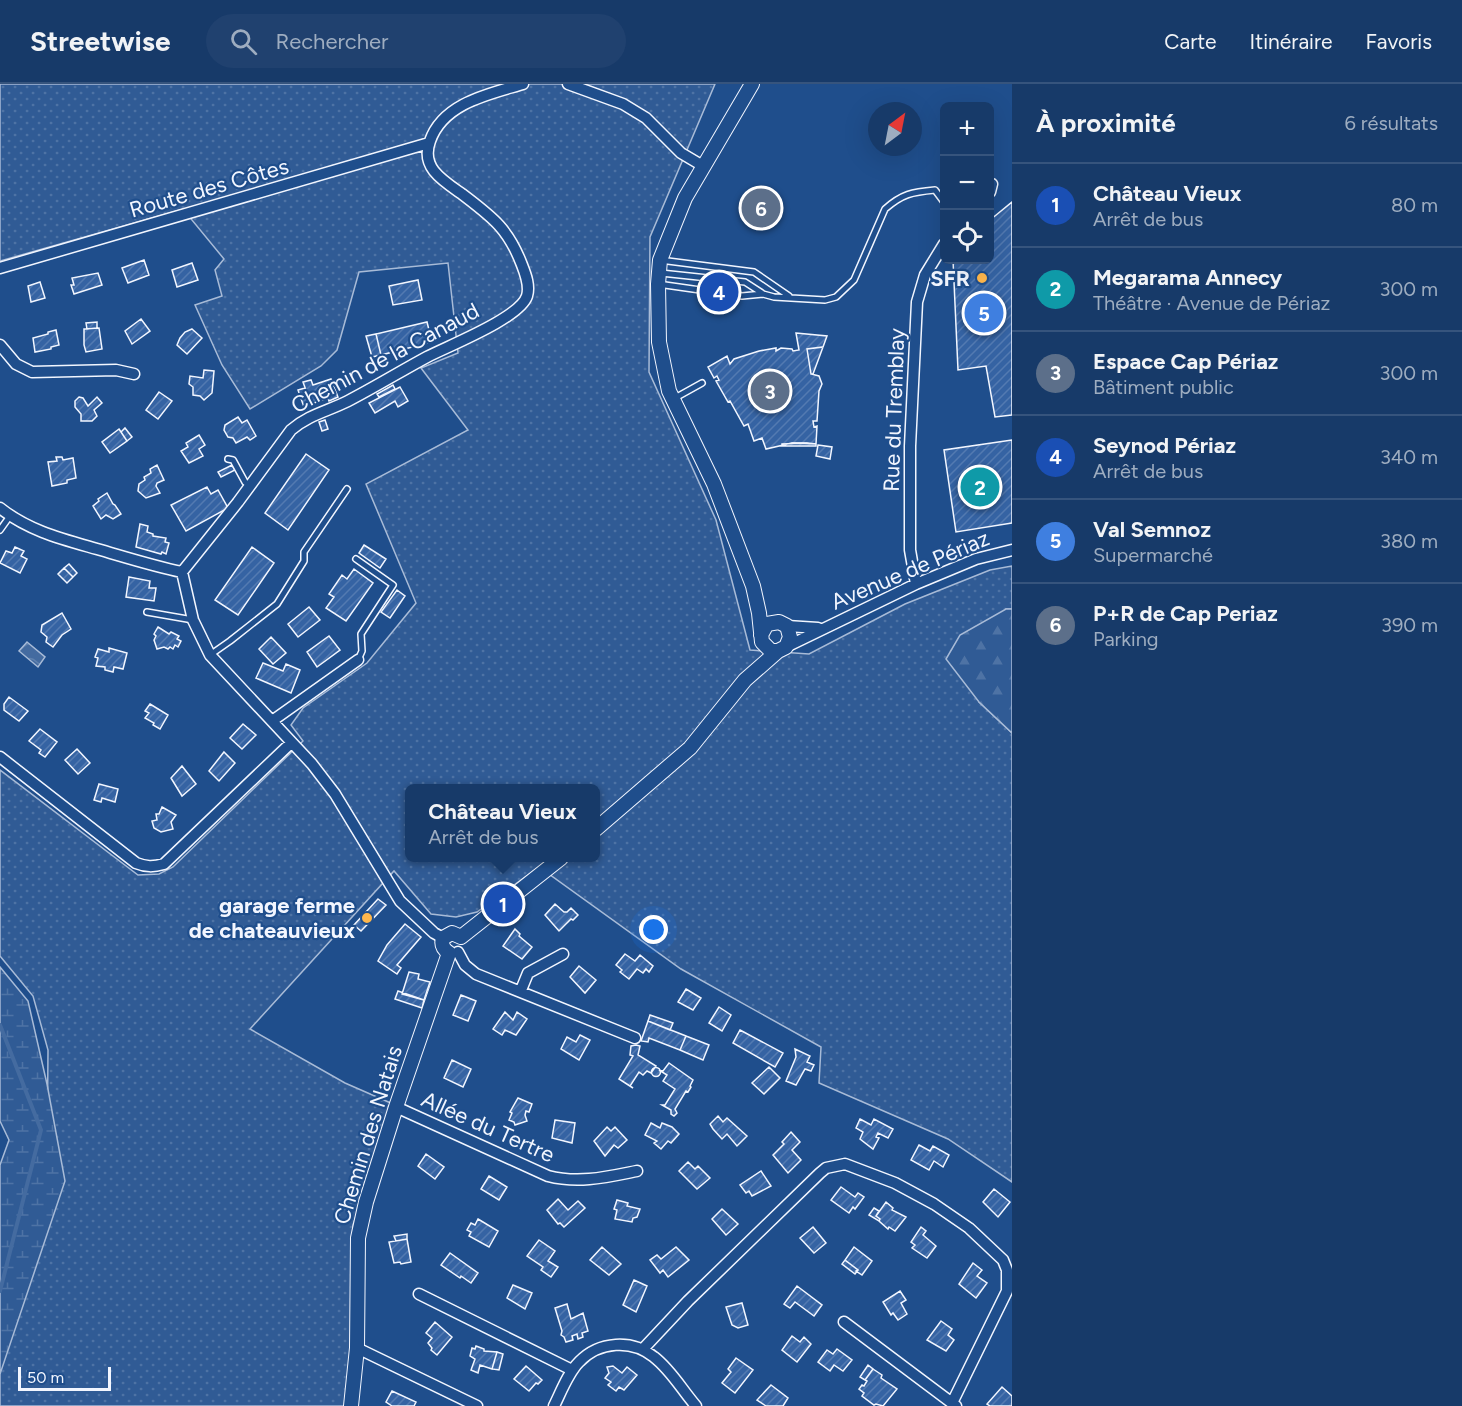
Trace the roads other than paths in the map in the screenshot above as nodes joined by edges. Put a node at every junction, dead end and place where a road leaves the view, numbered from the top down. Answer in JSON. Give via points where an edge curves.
{"nodes":[{"id":1,"x":523,"y":84,"type":"edge"},
{"id":2,"x":568,"y":84,"type":"edge"},
{"id":3,"x":752,"y":84,"type":"edge"},
{"id":4,"x":429,"y":143,"type":"junction"},
{"id":5,"x":703,"y":166,"type":"junction"},
{"id":6,"x":940,"y":196,"type":"edge"},
{"id":7,"x":940,"y":252,"type":"edge"},
{"id":8,"x":0,"y":268,"type":"edge"},
{"id":9,"x":659,"y":272,"type":"junction"},
{"id":10,"x":763,"y":294,"type":"junction"},
{"id":11,"x":791,"y":297,"type":"junction"},
{"id":12,"x":0,"y":345,"type":"edge"},
{"id":13,"x":134,"y":375,"type":"dead end"},
{"id":14,"x":702,"y":383,"type":"dead end"},
{"id":15,"x":673,"y":398,"type":"junction"},
{"id":16,"x":228,"y":459,"type":"dead end"},
{"id":17,"x":250,"y":486,"type":"junction"},
{"id":18,"x":347,"y":489,"type":"dead end"},
{"id":19,"x":0,"y":508,"type":"edge"},
{"id":20,"x":10,"y":516,"type":"junction"},
{"id":21,"x":0,"y":530,"type":"edge"},
{"id":22,"x":1012,"y":550,"type":"edge"},
{"id":23,"x":356,"y":559,"type":"dead end"},
{"id":24,"x":182,"y":572,"type":"junction"},
{"id":25,"x":916,"y":585,"type":"junction"},
{"id":26,"x":753,"y":586,"type":"junction"},
{"id":27,"x":147,"y":612,"type":"dead end"},
{"id":28,"x":193,"y":620,"type":"junction"},
{"id":29,"x":783,"y":624,"type":"junction"},
{"id":30,"x":824,"y":628,"type":"junction"},
{"id":31,"x":761,"y":638,"type":"junction"},
{"id":32,"x":782,"y":649,"type":"junction"},
{"id":33,"x":210,"y":655,"type":"junction"},
{"id":34,"x":358,"y":660,"type":"joint"},
{"id":35,"x":745,"y":680,"type":"junction"},
{"id":36,"x":272,"y":721,"type":"junction"},
{"id":37,"x":291,"y":743,"type":"junction"},
{"id":38,"x":0,"y":757,"type":"edge"},
{"id":39,"x":600,"y":826,"type":"edge"},
{"id":40,"x":556,"y":862,"type":"edge"},
{"id":41,"x":461,"y":937,"type":"junction"},
{"id":42,"x":443,"y":938,"type":"junction"},
{"id":43,"x":453,"y":952,"type":"junction"},
{"id":44,"x":563,"y":954,"type":"dead end"},
{"id":45,"x":472,"y":971,"type":"junction"},
{"id":46,"x":443,"y":975,"type":"junction"},
{"id":47,"x":521,"y":990,"type":"junction"},
{"id":48,"x":635,"y":1038,"type":"dead end"},
{"id":49,"x":396,"y":1107,"type":"junction"},
{"id":50,"x":637,"y":1171,"type":"dead end"},
{"id":51,"x":419,"y":1294,"type":"dead end"},
{"id":52,"x":844,"y":1322,"type":"dead end"},
{"id":53,"x":357,"y":1348,"type":"junction"},
{"id":54,"x":643,"y":1349,"type":"junction"},
{"id":55,"x":572,"y":1370,"type":"junction"},
{"id":56,"x":954,"y":1404,"type":"edge"},
{"id":57,"x":351,"y":1406,"type":"edge"},
{"id":58,"x":477,"y":1406,"type":"edge"},
{"id":59,"x":554,"y":1406,"type":"edge"},
{"id":60,"x":696,"y":1406,"type":"edge"}],
"edges":[{"from":1,"to":4,"type":"street","via":[[461,106],[438,127]]},
{"from":2,"to":5,"type":"street","via":[[623,104],[646,118],[681,153]]},
{"from":3,"to":5,"type":"street"},
{"from":4,"to":8,"type":"street","name":"Route des Côtes"},
{"from":4,"to":17,"type":"street","name":"Chemin de la Canaud","via":[[428,160],[435,172],[493,218],[510,238],[526,275],[524,303],[458,344],[297,424]]},
{"from":5,"to":9,"type":"street","via":[[685,198]]},
{"from":6,"to":11,"type":"lane","via":[[935,190],[901,196],[885,209],[854,280],[837,297]]},
{"from":7,"to":25,"type":"street","name":"Rue du Tremblay","via":[[925,275],[917,302],[910,446],[910,550]]},
{"from":9,"to":10,"type":"lane","via":[[742,296]]},
{"from":9,"to":10,"type":"lane","via":[[745,282]]},
{"from":9,"to":11,"type":"lane","via":[[754,272]]},
{"from":9,"to":15,"type":"street","via":[[659,342]]},
{"from":10,"to":11,"type":"lane"},
{"from":12,"to":13,"type":"street","via":[[16,364],[32,372],[116,370]]},
{"from":14,"to":15,"type":"lane"},
{"from":15,"to":26,"type":"street","via":[[714,484]]},
{"from":16,"to":17,"type":"lane","via":[[233,460]]},
{"from":17,"to":24,"type":"street","name":"Chemin de la Canaud"},
{"from":18,"to":33,"type":"lane","via":[[304,552],[304,561],[277,604]]},
{"from":19,"to":20,"type":"street"},
{"from":20,"to":21,"type":"lane"},
{"from":20,"to":24,"type":"street","via":[[48,535]]},
{"from":22,"to":25,"type":"street","name":"Avenue de Périaz","via":[[976,559]]},
{"from":23,"to":34,"type":"lane","via":[[393,585],[361,634]]},
{"from":24,"to":28,"type":"street"},
{"from":25,"to":30,"type":"street","name":"Avenue de Périaz"},
{"from":26,"to":29,"type":"street","via":[[769,612]]},
{"from":26,"to":31,"type":"street"},
{"from":27,"to":28,"type":"lane"},
{"from":28,"to":33,"type":"street"},
{"from":29,"to":30,"type":"street","name":"Avenue de Périaz"},
{"from":29,"to":31,"type":"street","via":[[767,624]]},
{"from":29,"to":32,"type":"street","via":[[790,637]]},
{"from":30,"to":32,"type":"street","name":"Avenue de Périaz"},
{"from":31,"to":32,"type":"street","via":[[771,651]]},
{"from":31,"to":35,"type":"street"},
{"from":32,"to":35,"type":"street"},
{"from":33,"to":36,"type":"street"},
{"from":34,"to":36,"type":"street"},
{"from":35,"to":39,"type":"street","via":[[690,748]]},
{"from":36,"to":37,"type":"street"},
{"from":37,"to":38,"type":"street","via":[[164,864],[155,867],[136,863]]},
{"from":37,"to":42,"type":"street","via":[[335,794],[400,901]]},
{"from":40,"to":41,"type":"street"},
{"from":41,"to":42,"type":"street","via":[[452,933]]},
{"from":41,"to":43,"type":"street","via":[[463,945]]},
{"from":42,"to":43,"type":"street","via":[[444,950]]},
{"from":43,"to":45,"type":"street"},
{"from":43,"to":46,"type":"street","name":"Chemin des Natais"},
{"from":44,"to":47,"type":"street","via":[[528,973]]},
{"from":45,"to":46,"type":"street","via":[[450,970]]},
{"from":45,"to":47,"type":"street"},
{"from":46,"to":49,"type":"street","name":"Chemin des Natais"},
{"from":47,"to":48,"type":"street"},
{"from":49,"to":50,"type":"street","name":"Allée du Tertre","via":[[548,1176],[585,1180]]},
{"from":49,"to":53,"type":"street","name":"Chemin des Natais","via":[[358,1238]]},
{"from":51,"to":55,"type":"street"},
{"from":52,"to":56,"type":"street"},
{"from":53,"to":57,"type":"street","name":"Chemin des Natais"},
{"from":53,"to":58,"type":"street"},
{"from":54,"to":55,"type":"street","via":[[621,1344],[606,1346],[580,1360]]},
{"from":54,"to":56,"type":"street","via":[[820,1173],[845,1164],[896,1183],[934,1204],[1003,1260],[1007,1291]]},
{"from":54,"to":60,"type":"street","via":[[666,1368]]},
{"from":55,"to":59,"type":"street"}]}
